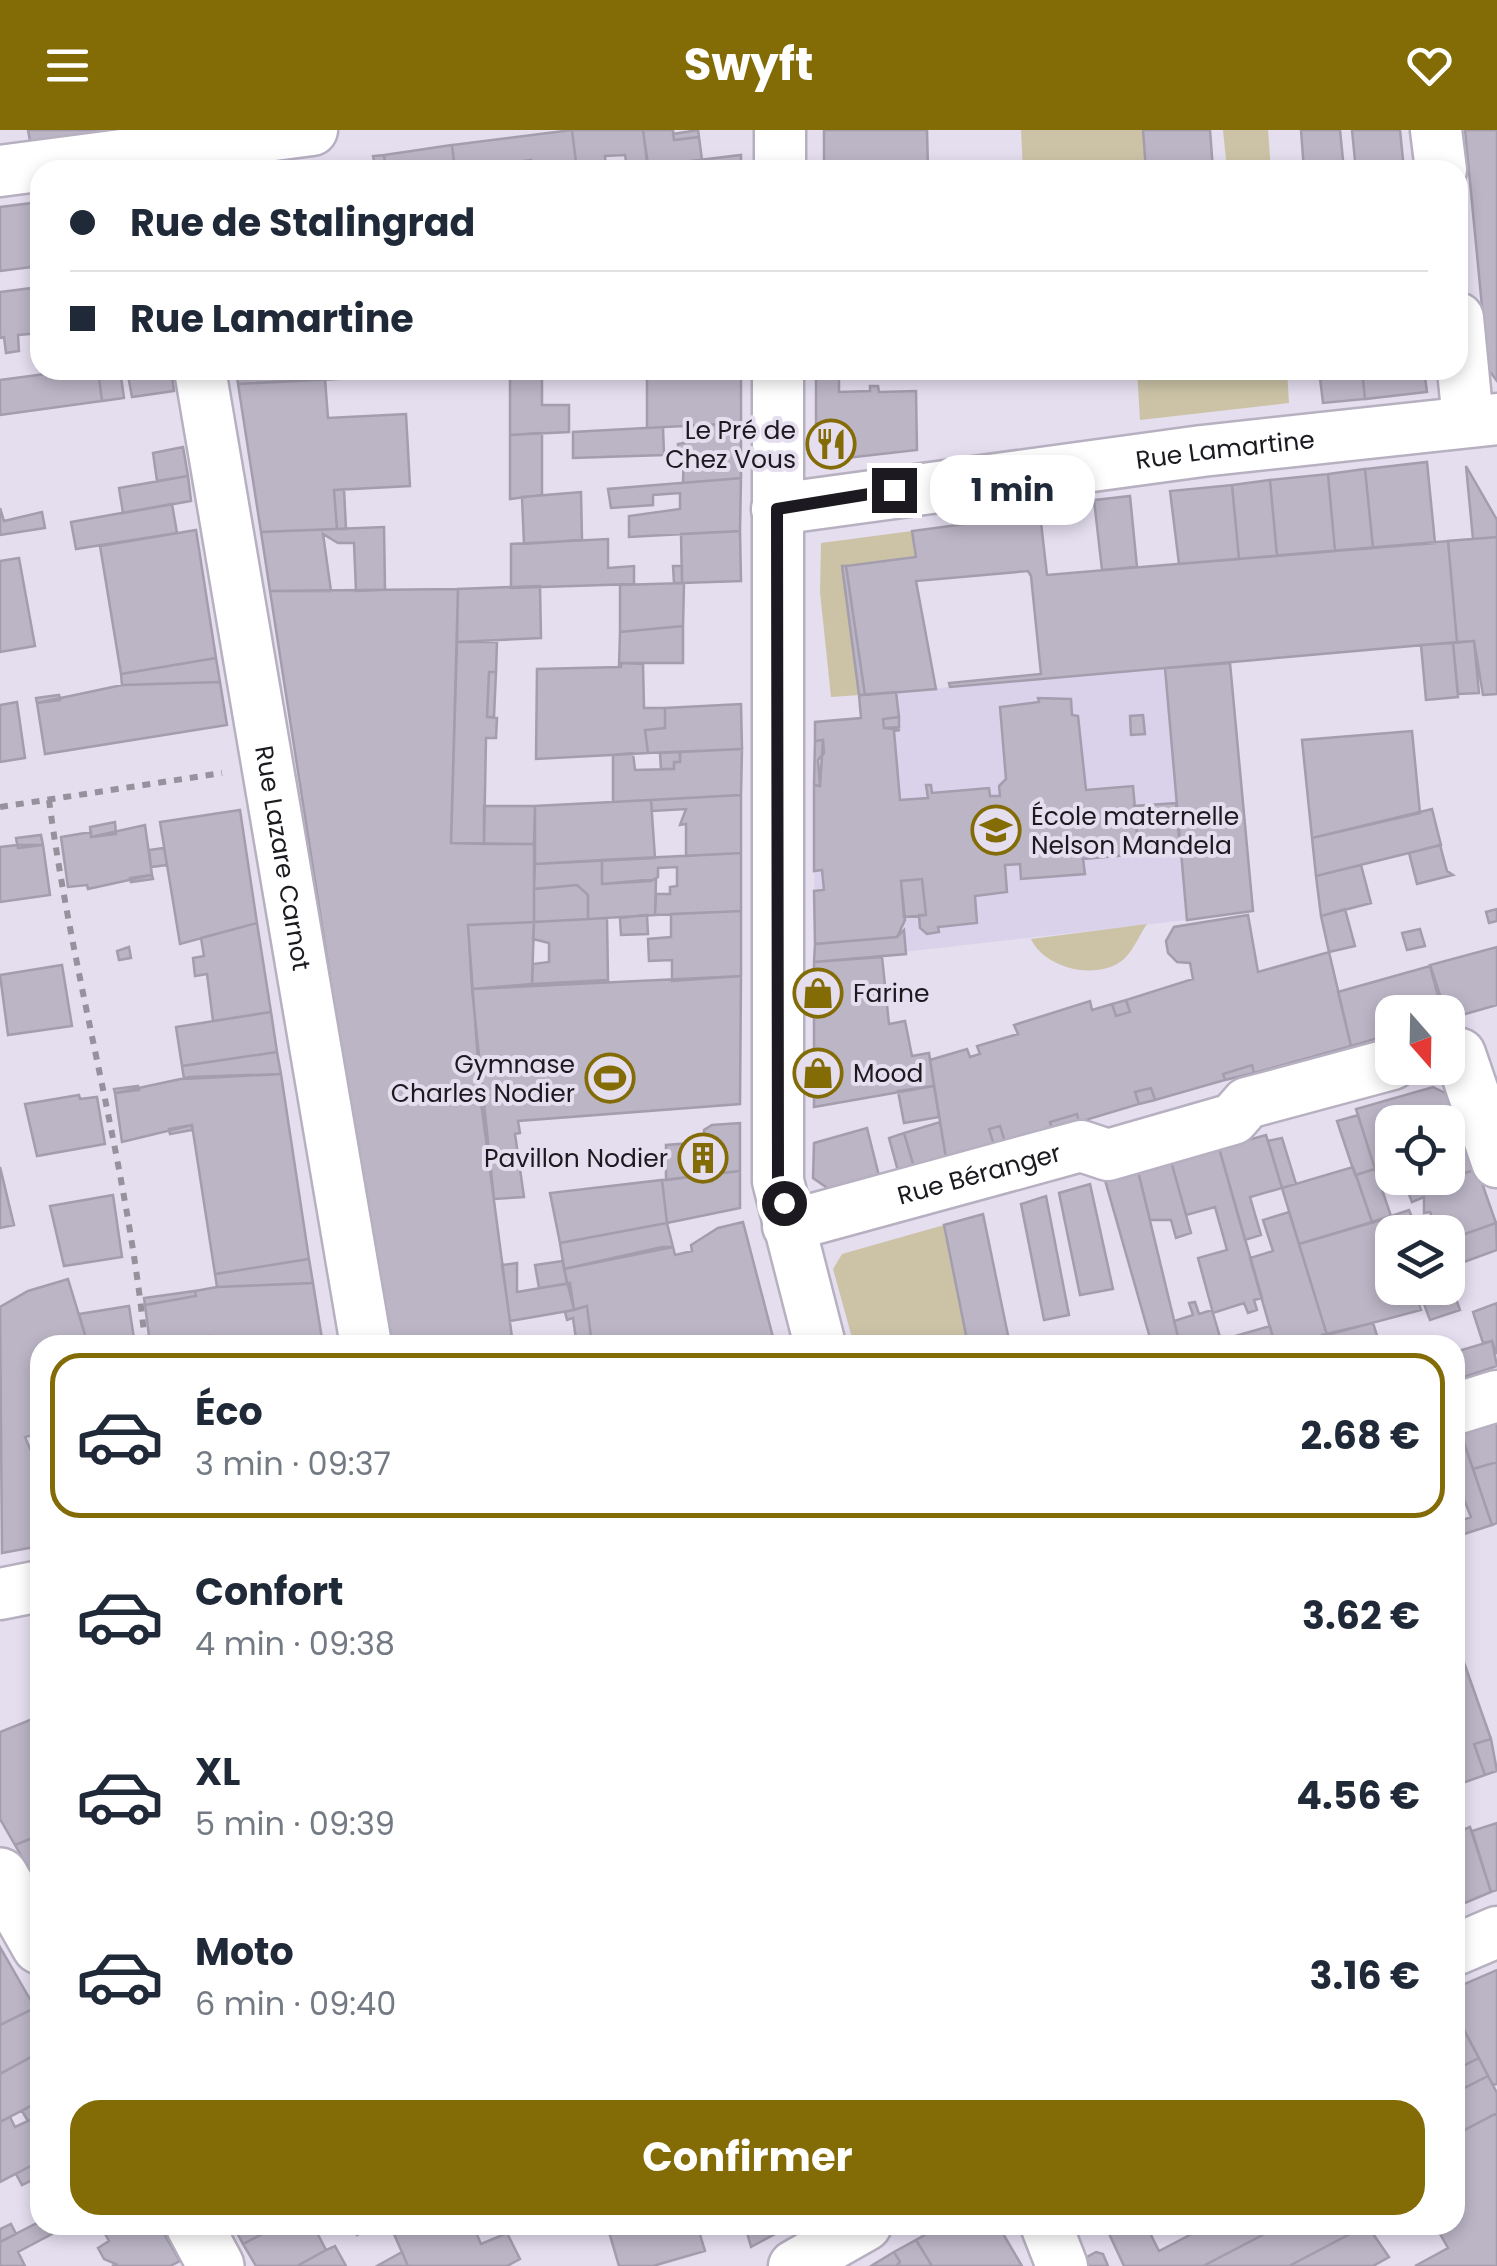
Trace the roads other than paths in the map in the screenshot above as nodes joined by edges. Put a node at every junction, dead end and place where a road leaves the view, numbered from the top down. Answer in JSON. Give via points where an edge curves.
{"nodes":[{"id":1,"x":312,"y":130,"type":"edge"},
{"id":2,"x":780,"y":130,"type":"edge"},
{"id":3,"x":1436,"y":130,"type":"edge"},
{"id":4,"x":164,"y":160,"type":"edge"},
{"id":5,"x":780,"y":160,"type":"edge"},
{"id":6,"x":1439,"y":160,"type":"edge"},
{"id":7,"x":30,"y":169,"type":"edge"},
{"id":8,"x":0,"y":171,"type":"edge"},
{"id":9,"x":1468,"y":360,"type":"edge"},
{"id":10,"x":202,"y":380,"type":"edge"},
{"id":11,"x":778,"y":380,"type":"edge"},
{"id":12,"x":1482,"y":420,"type":"edge"},
{"id":13,"x":777,"y":509,"type":"junction"},
{"id":14,"x":1468,"y":1051,"type":"edge"},
{"id":15,"x":1375,"y":1069,"type":"edge"},
{"id":16,"x":1497,"y":1162,"type":"edge"},
{"id":17,"x":788,"y":1226,"type":"junction"},
{"id":18,"x":364,"y":1335,"type":"edge"},
{"id":19,"x":817,"y":1335,"type":"edge"},
{"id":20,"x":1497,"y":1396,"type":"edge"},
{"id":21,"x":1465,"y":1407,"type":"edge"},
{"id":22,"x":30,"y":1588,"type":"edge"},
{"id":23,"x":0,"y":1594,"type":"edge"},
{"id":24,"x":0,"y":1876,"type":"edge"},
{"id":25,"x":30,"y":1928,"type":"edge"},
{"id":26,"x":1497,"y":1932,"type":"edge"},
{"id":27,"x":1465,"y":1946,"type":"edge"},
{"id":28,"x":199,"y":2235,"type":"edge"},
{"id":29,"x":848,"y":2235,"type":"edge"},
{"id":30,"x":1050,"y":2235,"type":"edge"},
{"id":31,"x":216,"y":2266,"type":"edge"},
{"id":32,"x":794,"y":2266,"type":"edge"},
{"id":33,"x":1062,"y":2266,"type":"edge"}],
"edges":[{"from":1,"to":4,"type":"street"},
{"from":2,"to":5,"type":"street"},
{"from":3,"to":6,"type":"street"},
{"from":7,"to":8,"type":"street"},
{"from":9,"to":12,"type":"street"},
{"from":10,"to":18,"type":"street","name":"Rue Lazare Carnot"},
{"from":11,"to":13,"type":"street"},
{"from":12,"to":13,"type":"street","name":"Rue Lamartine"},
{"from":13,"to":17,"type":"street","via":[[778,1181]]},
{"from":14,"to":16,"type":"street"},
{"from":15,"to":17,"type":"street","name":"Rue Béranger","via":[[1247,1103],[1234,1119],[1108,1155],[1081,1146]]},
{"from":17,"to":19,"type":"street"},
{"from":20,"to":21,"type":"street"},
{"from":22,"to":23,"type":"street"},
{"from":24,"to":25,"type":"street"},
{"from":26,"to":27,"type":"street"},
{"from":28,"to":31,"type":"street"},
{"from":29,"to":32,"type":"street"},
{"from":30,"to":33,"type":"street"}]}
